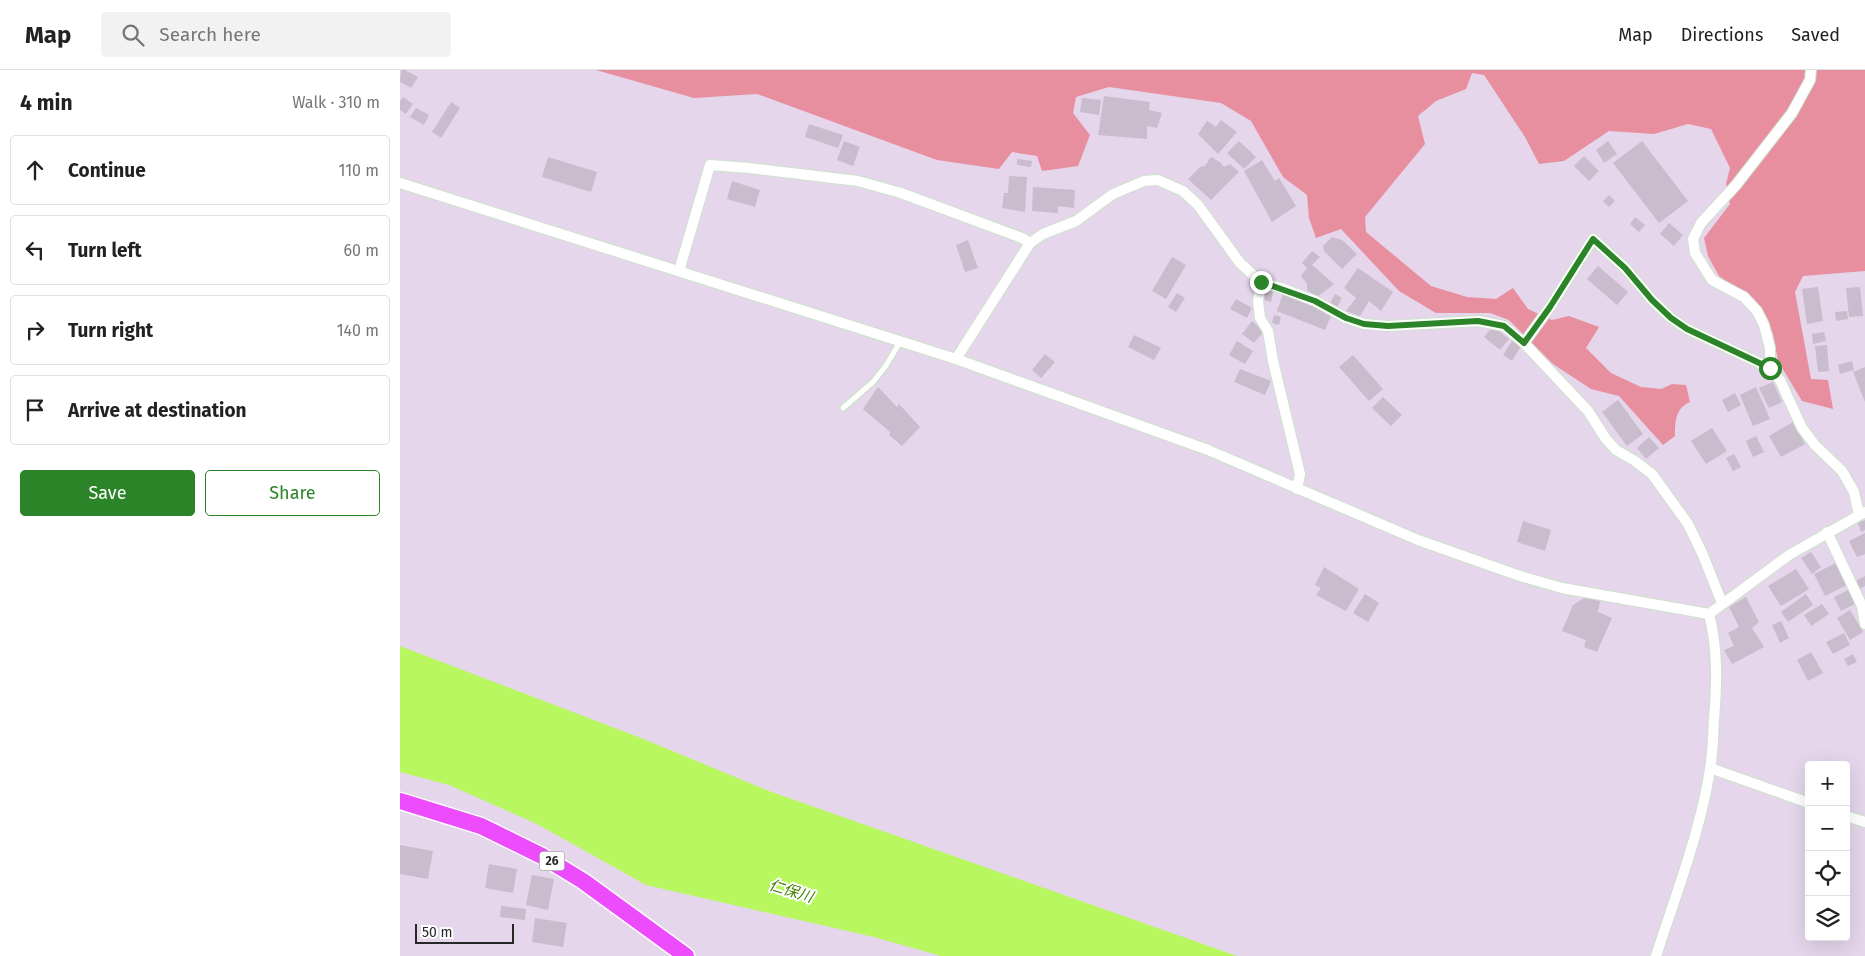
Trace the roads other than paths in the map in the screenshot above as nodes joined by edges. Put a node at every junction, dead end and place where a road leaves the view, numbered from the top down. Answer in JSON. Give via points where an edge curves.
{"nodes":[{"id":1,"x":1811,"y":70,"type":"edge"},
{"id":2,"x":400,"y":183,"type":"edge"},
{"id":3,"x":1030,"y":243,"type":"junction"},
{"id":4,"x":679,"y":272,"type":"junction"},
{"id":5,"x":1261,"y":282,"type":"junction"},
{"id":6,"x":900,"y":341,"type":"junction"},
{"id":7,"x":1524,"y":343,"type":"junction"},
{"id":8,"x":956,"y":358,"type":"junction"},
{"id":9,"x":1770,"y":368,"type":"junction"},
{"id":10,"x":843,"y":408,"type":"dead end"},
{"id":11,"x":1297,"y":489,"type":"junction"},
{"id":12,"x":1862,"y":513,"type":"edge"},
{"id":13,"x":1827,"y":532,"type":"junction"},
{"id":14,"x":1722,"y":603,"type":"junction"},
{"id":15,"x":1709,"y":614,"type":"junction"},
{"id":16,"x":1865,"y":624,"type":"edge"},
{"id":17,"x":1710,"y":768,"type":"junction"},
{"id":18,"x":400,"y":801,"type":"edge"},
{"id":19,"x":1805,"y":802,"type":"edge"},
{"id":20,"x":1850,"y":817,"type":"edge"},
{"id":21,"x":1865,"y":822,"type":"edge"},
{"id":22,"x":686,"y":956,"type":"edge"},
{"id":23,"x":1656,"y":956,"type":"edge"}],
"edges":[{"from":1,"to":9,"type":"street","via":[[1810,80],[1792,113],[1736,185],[1701,223],[1693,239],[1696,252],[1712,280],[1744,297],[1757,311],[1770,348]]},
{"from":2,"to":4,"type":"street"},
{"from":3,"to":4,"type":"street","via":[[901,193],[858,181],[710,165]]},
{"from":3,"to":5,"type":"street","via":[[1043,234],[1076,221],[1113,194],[1144,181],[1158,180],[1183,191],[1198,205],[1240,263]]},
{"from":3,"to":8,"type":"street"},
{"from":4,"to":6,"type":"street"},
{"from":5,"to":7,"type":"street","via":[[1315,301],[1364,324],[1388,326],[1478,321],[1504,326]]},
{"from":5,"to":11,"type":"street","via":[[1260,318],[1268,331],[1300,474]]},
{"from":6,"to":8,"type":"street"},
{"from":6,"to":10,"type":"lane","via":[[886,367]]},
{"from":7,"to":9,"type":"street","via":[[1593,239],[1671,318],[1687,329]]},
{"from":7,"to":14,"type":"street","via":[[1588,410],[1616,450],[1652,474],[1688,524]]},
{"from":8,"to":11,"type":"street","via":[[1208,450]]},
{"from":9,"to":12,"type":"street","via":[[1780,380],[1802,428],[1814,445],[1842,471]]},
{"from":11,"to":15,"type":"street","via":[[1418,540],[1520,576],[1562,588]]},
{"from":12,"to":13,"type":"street"},
{"from":13,"to":14,"type":"street"},
{"from":13,"to":16,"type":"street","via":[[1862,606]]},
{"from":14,"to":15,"type":"street"},
{"from":15,"to":17,"type":"street","via":[[1715,636],[1717,691]]},
{"from":17,"to":19,"type":"street"},
{"from":17,"to":23,"type":"street","via":[[1687,860]]},
{"from":18,"to":22,"type":"main road","number":"26","via":[[481,826],[542,856],[583,881]]},
{"from":20,"to":21,"type":"street"}]}
